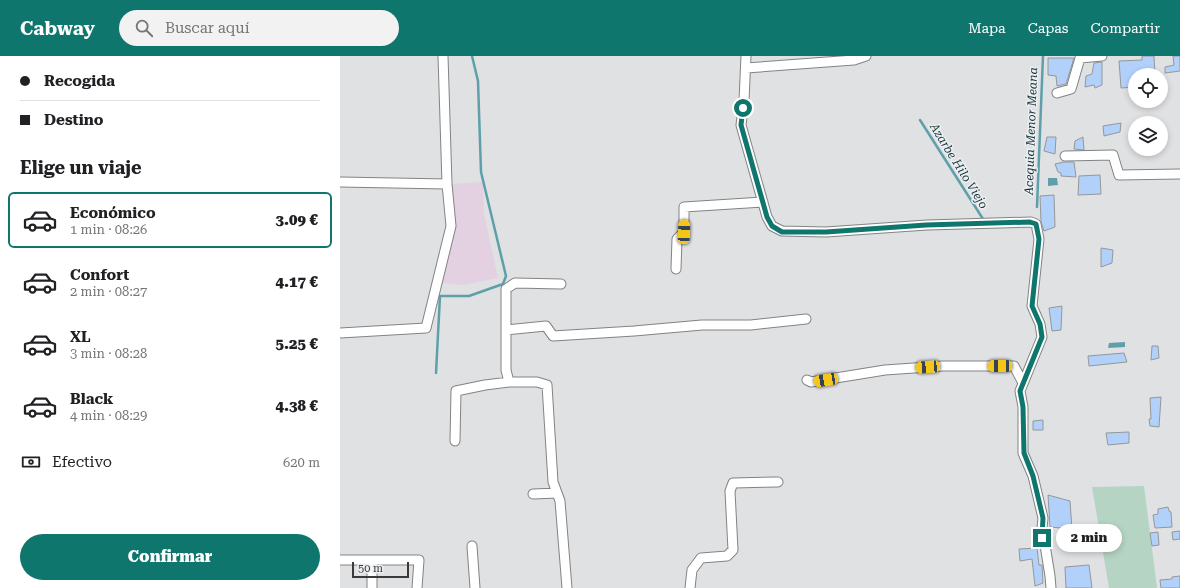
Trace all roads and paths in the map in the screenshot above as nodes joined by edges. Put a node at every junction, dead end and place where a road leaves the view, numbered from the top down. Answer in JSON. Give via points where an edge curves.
{"nodes":[{"id":1,"x":443,"y":56,"type":"edge"},
{"id":2,"x":746,"y":56,"type":"edge"},
{"id":3,"x":866,"y":56,"type":"edge"},
{"id":4,"x":1102,"y":56,"type":"edge"},
{"id":5,"x":746,"y":68,"type":"junction"},
{"id":6,"x":1057,"y":93,"type":"dead end"},
{"id":7,"x":1065,"y":156,"type":"dead end"},
{"id":8,"x":1180,"y":174,"type":"edge"},
{"id":9,"x":340,"y":182,"type":"edge"},
{"id":10,"x":447,"y":184,"type":"junction"},
{"id":11,"x":763,"y":202,"type":"junction"},
{"id":12,"x":676,"y":269,"type":"dead end"},
{"id":13,"x":561,"y":284,"type":"dead end"},
{"id":14,"x":806,"y":319,"type":"dead end"},
{"id":15,"x":506,"y":330,"type":"junction"},
{"id":16,"x":340,"y":333,"type":"edge"},
{"id":17,"x":807,"y":380,"type":"dead end"},
{"id":18,"x":509,"y":382,"type":"junction"},
{"id":19,"x":1023,"y":383,"type":"junction"},
{"id":20,"x":455,"y":441,"type":"dead end"},
{"id":21,"x":778,"y":482,"type":"dead end"},
{"id":22,"x":557,"y":493,"type":"junction"},
{"id":23,"x":533,"y":494,"type":"dead end"},
{"id":24,"x":472,"y":546,"type":"dead end"},
{"id":25,"x":340,"y":560,"type":"edge"},
{"id":26,"x":372,"y":560,"type":"junction"},
{"id":27,"x":372,"y":588,"type":"edge"},
{"id":28,"x":417,"y":588,"type":"edge"},
{"id":29,"x":475,"y":588,"type":"edge"},
{"id":30,"x":567,"y":588,"type":"edge"},
{"id":31,"x":690,"y":588,"type":"edge"},
{"id":32,"x":1050,"y":588,"type":"edge"}],
"edges":[{"from":1,"to":10,"type":"street"},
{"from":2,"to":5,"type":"street"},
{"from":3,"to":5,"type":"street","via":[[854,60]]},
{"from":4,"to":6,"type":"street","via":[[1080,58],[1071,89]]},
{"from":5,"to":11,"type":"street","via":[[741,125]]},
{"from":7,"to":8,"type":"street","via":[[1113,155],[1118,175]]},
{"from":9,"to":10,"type":"street"},
{"from":10,"to":16,"type":"street","via":[[451,226],[426,328]]},
{"from":11,"to":12,"type":"street","via":[[684,207],[684,232],[677,239]]},
{"from":11,"to":19,"type":"street","via":[[772,226],[782,232],[826,232],[926,225],[1030,222],[1036,224],[1039,239],[1032,306],[1040,324],[1042,337]]},
{"from":13,"to":15,"type":"street","via":[[515,283],[506,288]]},
{"from":14,"to":15,"type":"street","via":[[553,336],[546,326]]},
{"from":15,"to":18,"type":"street","via":[[506,370]]},
{"from":17,"to":19,"type":"street","via":[[811,382],[885,370],[928,367],[1014,366]]},
{"from":18,"to":20,"type":"street","via":[[485,384],[456,391]]},
{"from":18,"to":22,"type":"street","via":[[537,382],[548,385],[553,482]]},
{"from":19,"to":32,"type":"street","via":[[1020,391],[1024,453],[1033,476],[1043,518],[1042,538]]},
{"from":21,"to":31,"type":"street","via":[[733,483],[730,491],[733,550],[727,556],[701,558],[692,570]]},
{"from":22,"to":23,"type":"street"},
{"from":22,"to":30,"type":"street","via":[[560,501]]},
{"from":24,"to":29,"type":"street"},
{"from":25,"to":26,"type":"street"},
{"from":26,"to":27,"type":"street"},
{"from":26,"to":28,"type":"street","via":[[419,560]]}]}
